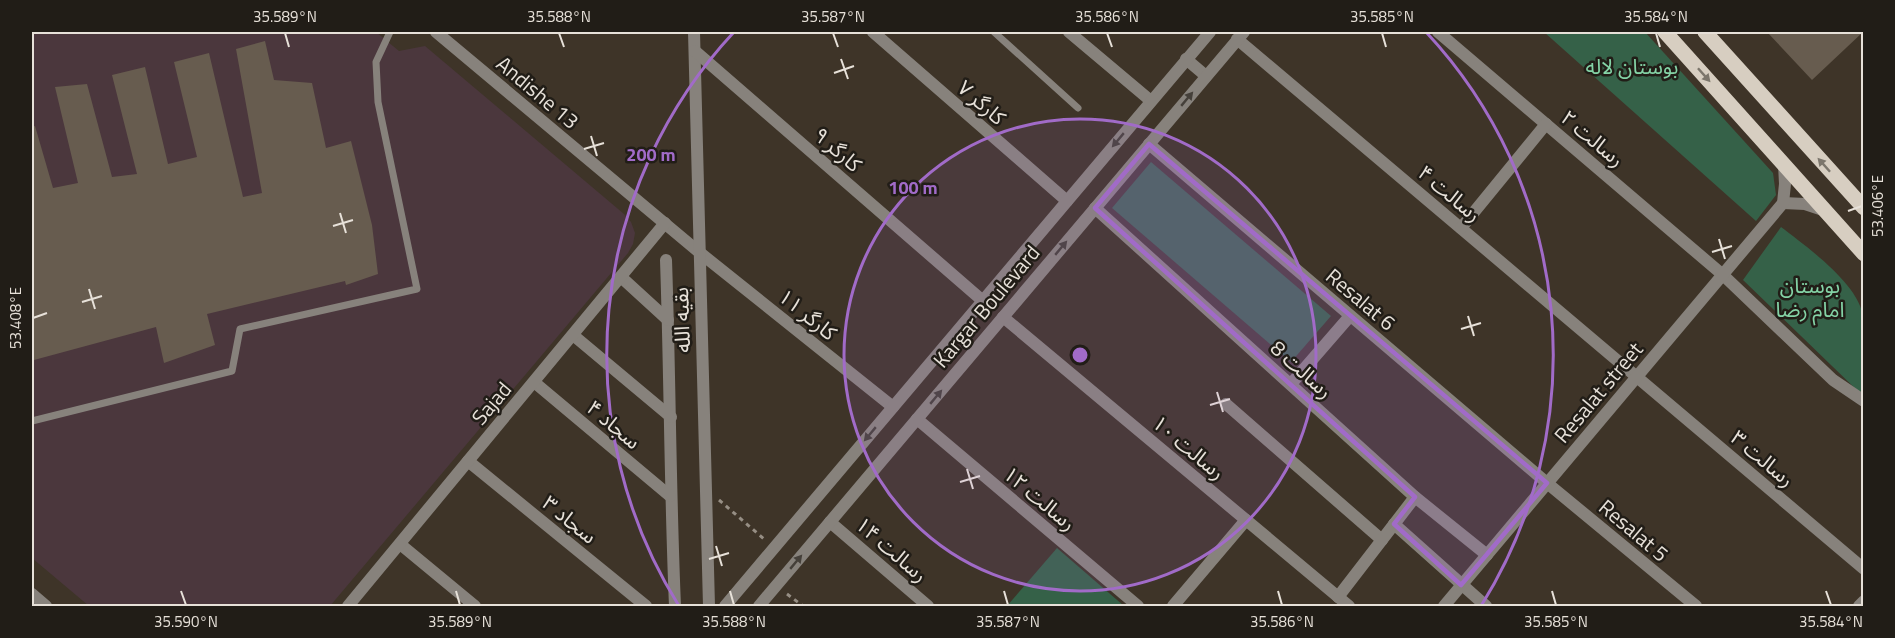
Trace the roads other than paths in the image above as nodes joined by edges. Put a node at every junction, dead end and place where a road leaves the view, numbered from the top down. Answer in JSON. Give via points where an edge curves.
{"nodes":[{"id":1,"x":390,"y":32,"type":"edge"},
{"id":2,"x":436,"y":32,"type":"edge"},
{"id":3,"x":694,"y":32,"type":"edge"},
{"id":4,"x":873,"y":32,"type":"edge"},
{"id":5,"x":994,"y":32,"type":"edge"},
{"id":6,"x":1069,"y":32,"type":"edge"},
{"id":7,"x":1210,"y":32,"type":"edge"},
{"id":8,"x":1438,"y":32,"type":"edge"},
{"id":9,"x":1665,"y":32,"type":"edge"},
{"id":10,"x":1705,"y":32,"type":"edge"},
{"id":11,"x":1240,"y":35,"type":"edge"},
{"id":12,"x":695,"y":51,"type":"junction"},
{"id":13,"x":1186,"y":59,"type":"junction"},
{"id":14,"x":1206,"y":76,"type":"junction"},
{"id":15,"x":1151,"y":102,"type":"junction"},
{"id":16,"x":1078,"y":108,"type":"dead end"},
{"id":17,"x":1546,"y":124,"type":"junction"},
{"id":18,"x":1149,"y":144,"type":"junction"},
{"id":19,"x":1784,"y":164,"type":"junction"},
{"id":20,"x":1066,"y":201,"type":"junction"},
{"id":21,"x":1783,"y":203,"type":"junction"},
{"id":22,"x":1095,"y":208,"type":"junction"},
{"id":23,"x":1863,"y":208,"type":"edge"},
{"id":24,"x":1826,"y":211,"type":"junction"},
{"id":25,"x":665,"y":224,"type":"junction"},
{"id":26,"x":1461,"y":228,"type":"junction"},
{"id":27,"x":699,"y":252,"type":"junction"},
{"id":28,"x":1863,"y":254,"type":"edge"},
{"id":29,"x":666,"y":260,"type":"dead end"},
{"id":30,"x":1723,"y":275,"type":"junction"},
{"id":31,"x":621,"y":277,"type":"junction"},
{"id":32,"x":983,"y":301,"type":"junction"},
{"id":33,"x":1350,"y":316,"type":"junction"},
{"id":34,"x":1003,"y":317,"type":"junction"},
{"id":35,"x":668,"y":320,"type":"junction"},
{"id":36,"x":573,"y":335,"type":"junction"},
{"id":37,"x":1637,"y":376,"type":"junction"},
{"id":38,"x":534,"y":382,"type":"junction"},
{"id":39,"x":1291,"y":384,"type":"junction"},
{"id":40,"x":1863,"y":400,"type":"edge"},
{"id":41,"x":1226,"y":404,"type":"dead end"},
{"id":42,"x":893,"y":407,"type":"junction"},
{"id":43,"x":671,"y":417,"type":"junction"},
{"id":44,"x":917,"y":419,"type":"junction"},
{"id":45,"x":32,"y":421,"type":"edge"},
{"id":46,"x":468,"y":461,"type":"junction"},
{"id":47,"x":1547,"y":483,"type":"junction"},
{"id":48,"x":670,"y":496,"type":"junction"},
{"id":49,"x":1415,"y":496,"type":"junction"},
{"id":50,"x":1246,"y":520,"type":"junction"},
{"id":51,"x":830,"y":522,"type":"junction"},
{"id":52,"x":1394,"y":524,"type":"junction"},
{"id":53,"x":1382,"y":540,"type":"junction"},
{"id":54,"x":400,"y":543,"type":"junction"},
{"id":55,"x":1487,"y":555,"type":"junction"},
{"id":56,"x":1863,"y":569,"type":"edge"},
{"id":57,"x":1461,"y":585,"type":"junction"},
{"id":58,"x":32,"y":594,"type":"edge"},
{"id":59,"x":1338,"y":597,"type":"junction"},
{"id":60,"x":1863,"y":601,"type":"edge"},
{"id":61,"x":46,"y":606,"type":"edge"},
{"id":62,"x":348,"y":606,"type":"edge"},
{"id":63,"x":476,"y":606,"type":"edge"},
{"id":64,"x":646,"y":606,"type":"edge"},
{"id":65,"x":675,"y":606,"type":"edge"},
{"id":66,"x":709,"y":606,"type":"edge"},
{"id":67,"x":725,"y":606,"type":"edge"},
{"id":68,"x":759,"y":606,"type":"edge"},
{"id":69,"x":928,"y":606,"type":"edge"},
{"id":70,"x":1138,"y":606,"type":"edge"},
{"id":71,"x":1173,"y":606,"type":"edge"},
{"id":72,"x":1349,"y":606,"type":"edge"},
{"id":73,"x":1444,"y":606,"type":"edge"},
{"id":74,"x":1486,"y":606,"type":"edge"},
{"id":75,"x":1696,"y":606,"type":"edge"},
{"id":76,"x":1859,"y":606,"type":"edge"}],
"edges":[{"from":1,"to":45,"type":"lane","via":[[376,62],[378,102],[417,289],[240,329],[232,371]]},
{"from":2,"to":25,"type":"street","name":"Andishe 13"},
{"from":3,"to":12,"type":"street","name":"بقیه الله"},
{"from":4,"to":20,"type":"street","name":"کارگر ۷"},
{"from":5,"to":16,"type":"lane"},
{"from":6,"to":15,"type":"street"},
{"from":7,"to":13,"type":"street","name":"Kargar Boulevard"},
{"from":8,"to":17,"type":"street","name":"رسالت ۲"},
{"from":9,"to":19,"type":"main road","one_way":true},
{"from":23,"to":10,"type":"main road","one_way":true},
{"from":11,"to":14,"type":"street","name":"Kargar Boulevard"},
{"from":11,"to":26,"type":"street","name":"رسالت ۴"},
{"from":12,"to":27,"type":"street","name":"بقیه الله"},
{"from":12,"to":32,"type":"street","name":"کارگر ۹"},
{"from":13,"to":14,"type":"street"},
{"from":13,"to":15,"type":"street","name":"Kargar Boulevard"},
{"from":18,"to":14,"type":"street","name":"Kargar Boulevard","one_way":true},
{"from":15,"to":20,"type":"street","name":"Kargar Boulevard","one_way":true},
{"from":17,"to":26,"type":"street"},
{"from":17,"to":30,"type":"street","name":"رسالت ۲"},
{"from":18,"to":22,"type":"street","name":"Kargar Boulevard"},
{"from":18,"to":33,"type":"street","name":"Resalat 6"},
{"from":19,"to":21,"type":"street"},
{"from":19,"to":24,"type":"main road"},
{"from":20,"to":32,"type":"street","name":"Kargar Boulevard"},
{"from":21,"to":24,"type":"street","via":[[1805,204]]},
{"from":21,"to":30,"type":"street","name":"Resalat street"},
{"from":34,"to":22,"type":"street","name":"Kargar Boulevard","one_way":true},
{"from":22,"to":39,"type":"street","name":"رسالت 8"},
{"from":24,"to":28,"type":"main road"},
{"from":25,"to":27,"type":"street","name":"Andishe 13"},
{"from":25,"to":31,"type":"street","name":"Sajad"},
{"from":26,"to":37,"type":"street","name":"رسالت ۴"},
{"from":27,"to":42,"type":"street","name":"کارگر ۱۱"},
{"from":27,"to":66,"type":"street","name":"بقیه الله"},
{"from":29,"to":35,"type":"street","name":"بقیه الله"},
{"from":30,"to":37,"type":"street","name":"Resalat street"},
{"from":30,"to":40,"type":"street","name":"رسالت ۲","via":[[1833,380]]},
{"from":31,"to":35,"type":"street"},
{"from":31,"to":36,"type":"street","name":"Sajad"},
{"from":32,"to":42,"type":"street","name":"Kargar Boulevard"},
{"from":33,"to":39,"type":"street"},
{"from":33,"to":47,"type":"street","name":"Resalat 6"},
{"from":44,"to":34,"type":"street","name":"Kargar Boulevard","one_way":true},
{"from":34,"to":50,"type":"street","name":"رسالت ۱۰"},
{"from":35,"to":43,"type":"street","name":"بقیه الله"},
{"from":36,"to":38,"type":"street","name":"Sajad"},
{"from":36,"to":43,"type":"street"},
{"from":37,"to":47,"type":"street","name":"Resalat street"},
{"from":37,"to":56,"type":"street","name":"رسالت ۳"},
{"from":38,"to":46,"type":"street","name":"Sajad"},
{"from":38,"to":48,"type":"street","name":"سجاد ۴"},
{"from":39,"to":49,"type":"street","name":"رسالت 8"},
{"from":41,"to":53,"type":"street"},
{"from":42,"to":67,"type":"street","name":"Kargar Boulevard","one_way":true},
{"from":43,"to":48,"type":"street","name":"بقیه الله"},
{"from":44,"to":51,"type":"street","name":"Kargar Boulevard"},
{"from":44,"to":70,"type":"street","name":"رسالت ۱۲"},
{"from":46,"to":54,"type":"street","name":"Sajad"},
{"from":46,"to":64,"type":"street","name":"سجاد ۳"},
{"from":47,"to":55,"type":"street","name":"Resalat street"},
{"from":47,"to":75,"type":"street","name":"Resalat 5"},
{"from":48,"to":65,"type":"street","name":"بقیه الله"},
{"from":49,"to":52,"type":"street"},
{"from":49,"to":55,"type":"street","name":"رسالت 8"},
{"from":50,"to":59,"type":"street","name":"رسالت ۱۰"},
{"from":50,"to":71,"type":"street"},
{"from":68,"to":51,"type":"street","name":"Kargar Boulevard","one_way":true},
{"from":51,"to":69,"type":"street","name":"رسالت ۱۴"},
{"from":52,"to":53,"type":"street"},
{"from":52,"to":57,"type":"street"},
{"from":53,"to":59,"type":"street"},
{"from":54,"to":62,"type":"street","name":"Sajad"},
{"from":54,"to":63,"type":"street"},
{"from":55,"to":57,"type":"street","name":"Resalat street"},
{"from":57,"to":73,"type":"street","name":"Resalat street"},
{"from":57,"to":74,"type":"street"},
{"from":58,"to":61,"type":"street"},
{"from":59,"to":72,"type":"street","name":"رسالت ۱۰"},
{"from":60,"to":76,"type":"street"}]}
